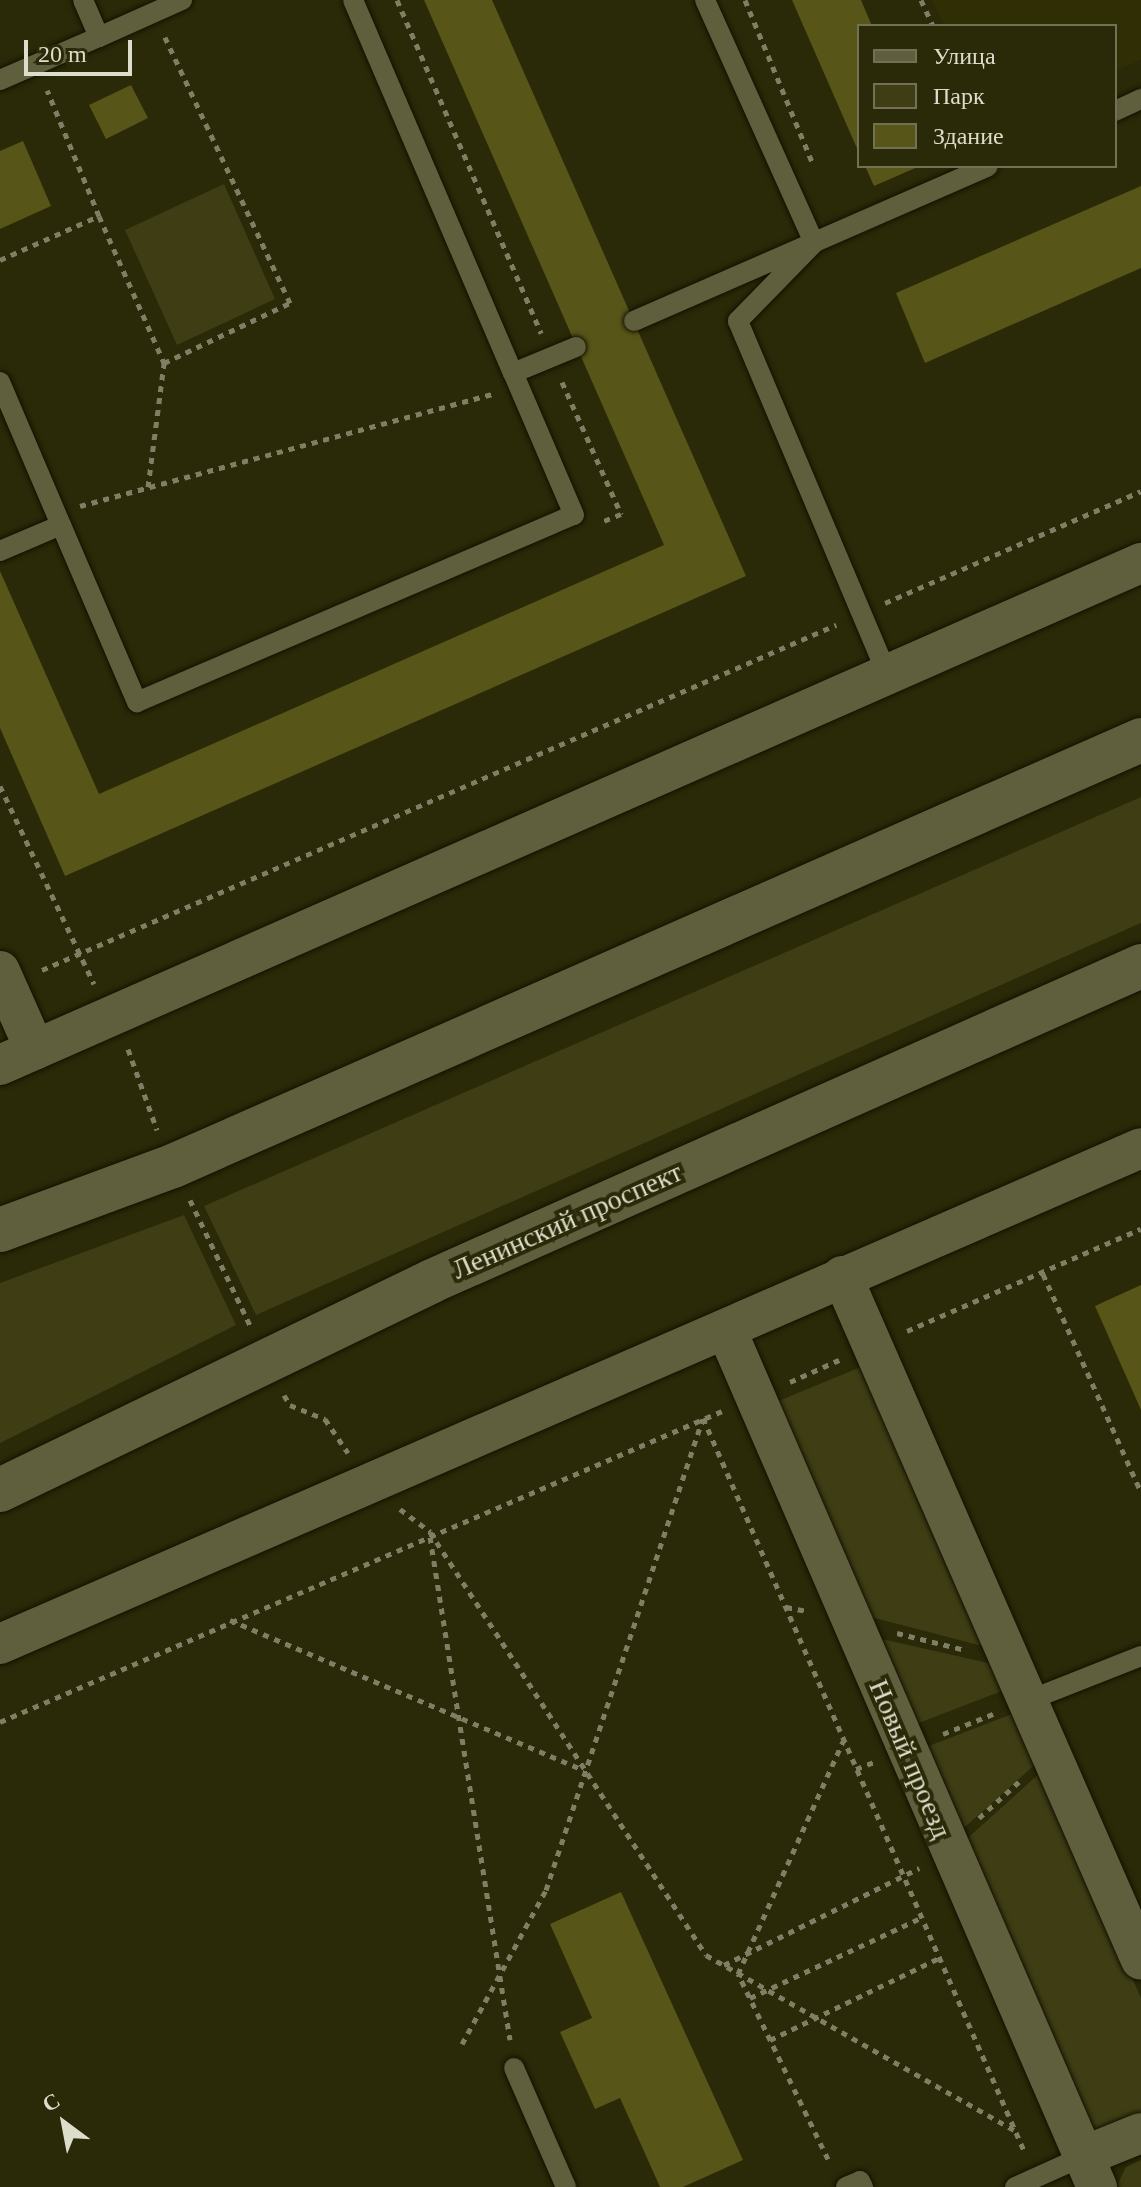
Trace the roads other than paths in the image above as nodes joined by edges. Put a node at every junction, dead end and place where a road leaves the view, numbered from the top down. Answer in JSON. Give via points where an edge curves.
{"nodes":[{"id":1,"x":83,"y":0,"type":"edge"},
{"id":2,"x":182,"y":0,"type":"edge"},
{"id":3,"x":353,"y":0,"type":"edge"},
{"id":4,"x":705,"y":0,"type":"edge"},
{"id":5,"x":99,"y":37,"type":"junction"},
{"id":6,"x":0,"y":80,"type":"edge"},
{"id":7,"x":1141,"y":99,"type":"edge"},
{"id":8,"x":1117,"y":110,"type":"edge"},
{"id":9,"x":983,"y":168,"type":"edge"},
{"id":10,"x":814,"y":243,"type":"junction"},
{"id":11,"x":634,"y":321,"type":"dead end"},
{"id":12,"x":576,"y":347,"type":"dead end"},
{"id":13,"x":516,"y":380,"type":"junction"},
{"id":14,"x":0,"y":382,"type":"edge"},
{"id":15,"x":58,"y":519,"type":"junction"},
{"id":16,"x":0,"y":551,"type":"edge"},
{"id":17,"x":1141,"y":563,"type":"edge"},
{"id":18,"x":887,"y":673,"type":"junction"},
{"id":19,"x":1141,"y":740,"type":"edge"},
{"id":20,"x":1141,"y":966,"type":"edge"},
{"id":21,"x":3,"y":978,"type":"edge"},
{"id":22,"x":18,"y":1058,"type":"edge"},
{"id":23,"x":1141,"y":1148,"type":"edge"},
{"id":24,"x":0,"y":1230,"type":"edge"},
{"id":25,"x":842,"y":1276,"type":"junction"},
{"id":26,"x":726,"y":1329,"type":"junction"},
{"id":27,"x":0,"y":1490,"type":"edge"},
{"id":28,"x":0,"y":1644,"type":"edge"},
{"id":29,"x":1141,"y":1656,"type":"edge"},
{"id":30,"x":1027,"y":1701,"type":"junction"},
{"id":31,"x":1141,"y":1960,"type":"edge"},
{"id":32,"x":514,"y":2068,"type":"road end"},
{"id":33,"x":1141,"y":2133,"type":"edge"},
{"id":34,"x":1091,"y":2172,"type":"edge"},
{"id":35,"x":566,"y":2187,"type":"edge"},
{"id":36,"x":846,"y":2187,"type":"edge"},
{"id":37,"x":863,"y":2187,"type":"edge"},
{"id":38,"x":1015,"y":2187,"type":"edge"}],
"edges":[{"from":1,"to":5,"type":"lane"},
{"from":2,"to":5,"type":"lane"},
{"from":3,"to":13,"type":"lane"},
{"from":4,"to":10,"type":"lane"},
{"from":5,"to":6,"type":"lane"},
{"from":7,"to":8,"type":"lane"},
{"from":9,"to":10,"type":"lane"},
{"from":10,"to":11,"type":"lane"},
{"from":10,"to":18,"type":"lane","via":[[738,321]]},
{"from":12,"to":13,"type":"lane"},
{"from":13,"to":15,"type":"lane","via":[[574,515],[137,702]]},
{"from":14,"to":15,"type":"lane"},
{"from":15,"to":16,"type":"lane"},
{"from":17,"to":18,"type":"street"},
{"from":18,"to":22,"type":"street"},
{"from":19,"to":24,"type":"main road","via":[[173,1166]]},
{"from":20,"to":27,"type":"main road","name":"Ленинский проспект","via":[[275,1376]]},
{"from":21,"to":22,"type":"street"},
{"from":23,"to":25,"type":"street"},
{"from":25,"to":26,"type":"street"},
{"from":25,"to":30,"type":"street"},
{"from":26,"to":28,"type":"street"},
{"from":26,"to":34,"type":"street","name":"Новый проезд"},
{"from":29,"to":30,"type":"lane"},
{"from":30,"to":31,"type":"street"},
{"from":32,"to":35,"type":"lane"},
{"from":33,"to":34,"type":"street"},
{"from":34,"to":38,"type":"lane","via":[[1036,2178]]},
{"from":36,"to":37,"type":"lane","via":[[860,2181]]}]}
